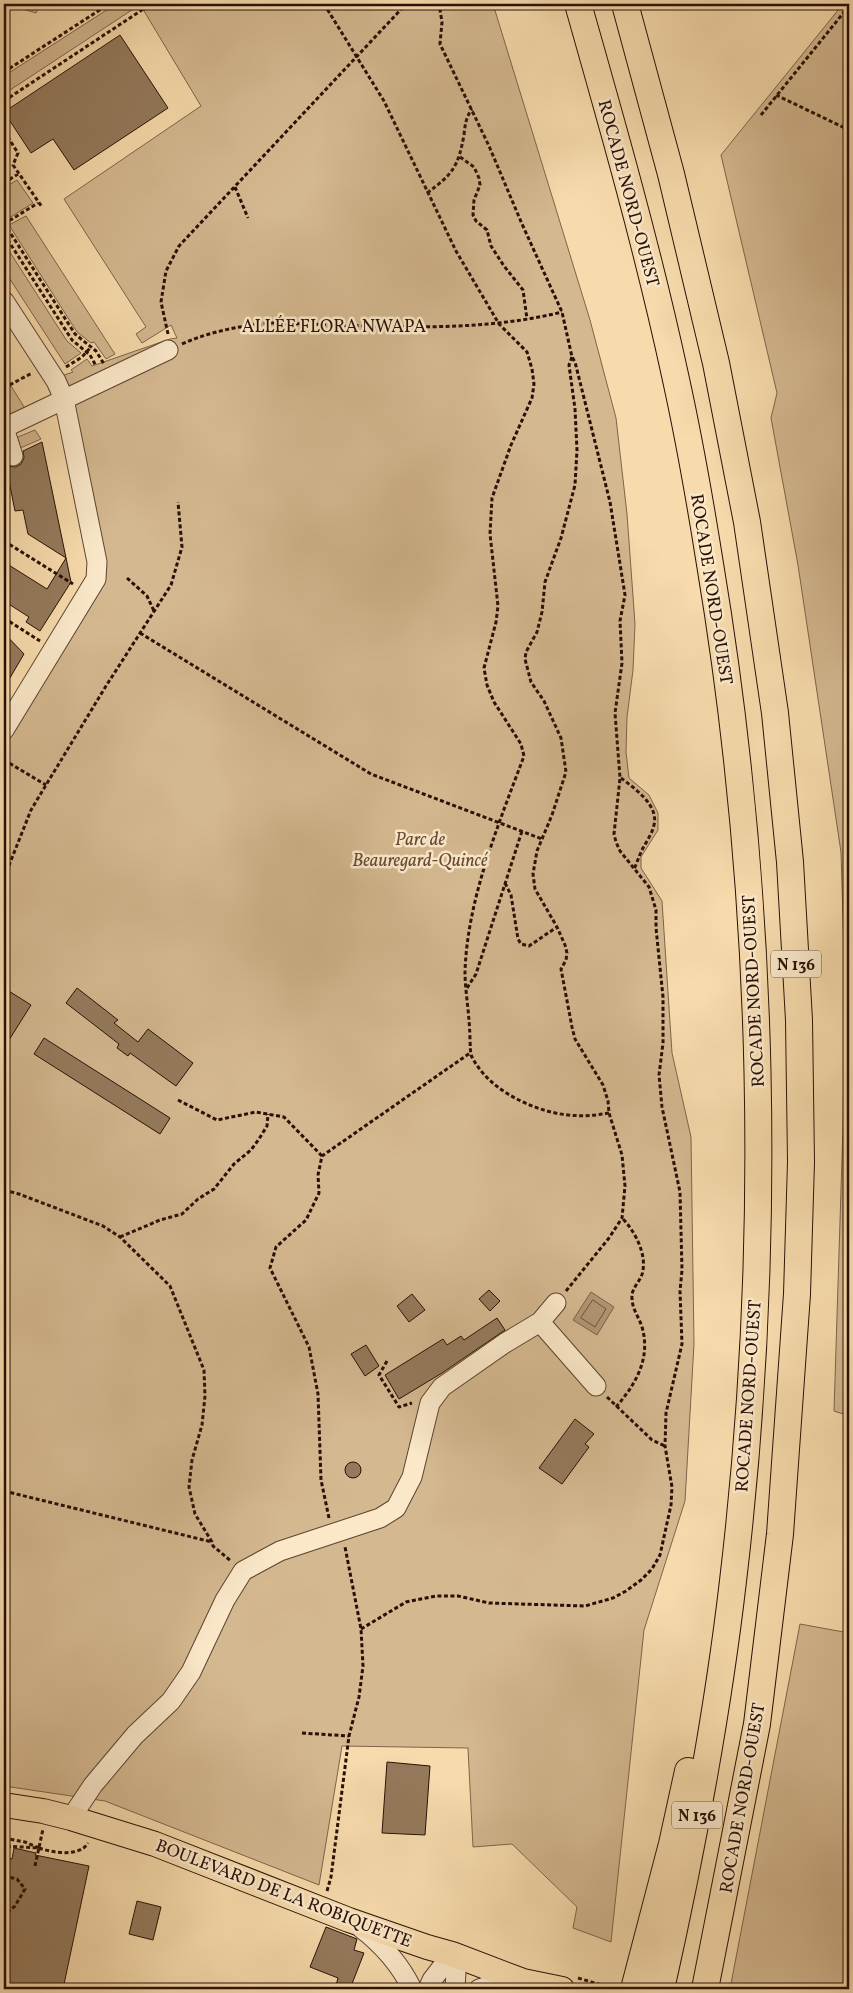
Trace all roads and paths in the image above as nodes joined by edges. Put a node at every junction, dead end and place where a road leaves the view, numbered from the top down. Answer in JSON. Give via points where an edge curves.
{"nodes":[{"id":1,"x":109,"y":4,"type":"edge"},
{"id":2,"x":151,"y":4,"type":"edge"},
{"id":3,"x":324,"y":4,"type":"edge"},
{"id":4,"x":406,"y":4,"type":"edge"},
{"id":5,"x":439,"y":4,"type":"edge"},
{"id":6,"x":578,"y":4,"type":"edge"},
{"id":7,"x":625,"y":4,"type":"edge"},
{"id":8,"x":849,"y":6,"type":"edge"},
{"id":9,"x":357,"y":56,"type":"junction"},
{"id":10,"x":4,"y":72,"type":"edge"},
{"id":11,"x":776,"y":95,"type":"junction"},
{"id":12,"x":4,"y":101,"type":"edge"},
{"id":13,"x":472,"y":109,"type":"junction"},
{"id":14,"x":761,"y":115,"type":"dead end"},
{"id":15,"x":849,"y":130,"type":"edge"},
{"id":16,"x":4,"y":131,"type":"edge"},
{"id":17,"x":460,"y":157,"type":"junction"},
{"id":18,"x":18,"y":174,"type":"junction"},
{"id":19,"x":4,"y":183,"type":"edge"},
{"id":20,"x":235,"y":187,"type":"junction"},
{"id":21,"x":427,"y":193,"type":"junction"},
{"id":22,"x":38,"y":203,"type":"junction"},
{"id":23,"x":42,"y":207,"type":"dead end"},
{"id":24,"x":248,"y":218,"type":"dead end"},
{"id":25,"x":4,"y":223,"type":"edge"},
{"id":26,"x":4,"y":234,"type":"edge"},
{"id":27,"x":4,"y":301,"type":"edge"},
{"id":28,"x":562,"y":312,"type":"junction"},
{"id":29,"x":528,"y":319,"type":"junction"},
{"id":30,"x":499,"y":324,"type":"junction"},
{"id":31,"x":91,"y":347,"type":"junction"},
{"id":32,"x":170,"y":350,"type":"junction"},
{"id":33,"x":86,"y":352,"type":"junction"},
{"id":34,"x":572,"y":357,"type":"junction"},
{"id":35,"x":46,"y":365,"type":"junction"},
{"id":36,"x":108,"y":377,"type":"junction"},
{"id":37,"x":56,"y":382,"type":"junction"},
{"id":38,"x":4,"y":388,"type":"edge"},
{"id":39,"x":64,"y":400,"type":"junction"},
{"id":40,"x":4,"y":428,"type":"edge"},
{"id":41,"x":13,"y":456,"type":"dead end"},
{"id":42,"x":178,"y":502,"type":"dead end"},
{"id":43,"x":4,"y":541,"type":"edge"},
{"id":44,"x":127,"y":578,"type":"dead end"},
{"id":45,"x":90,"y":590,"type":"junction"},
{"id":46,"x":154,"y":612,"type":"junction"},
{"id":47,"x":4,"y":618,"type":"edge"},
{"id":48,"x":140,"y":634,"type":"junction"},
{"id":49,"x":53,"y":650,"type":"junction"},
{"id":50,"x":4,"y":730,"type":"edge"},
{"id":51,"x":4,"y":760,"type":"edge"},
{"id":52,"x":620,"y":778,"type":"junction"},
{"id":53,"x":46,"y":785,"type":"junction"},
{"id":54,"x":500,"y":822,"type":"junction"},
{"id":55,"x":522,"y":831,"type":"junction"},
{"id":56,"x":542,"y":839,"type":"junction"},
{"id":57,"x":634,"y":869,"type":"junction"},
{"id":58,"x":4,"y":878,"type":"edge"},
{"id":59,"x":505,"y":883,"type":"junction"},
{"id":60,"x":557,"y":928,"type":"junction"},
{"id":61,"x":466,"y":989,"type":"junction"},
{"id":62,"x":470,"y":1053,"type":"junction"},
{"id":63,"x":178,"y":1100,"type":"dead end"},
{"id":64,"x":609,"y":1113,"type":"junction"},
{"id":65,"x":268,"y":1114,"type":"junction"},
{"id":66,"x":322,"y":1156,"type":"junction"},
{"id":67,"x":4,"y":1190,"type":"edge"},
{"id":68,"x":622,"y":1218,"type":"junction"},
{"id":69,"x":120,"y":1237,"type":"junction"},
{"id":70,"x":556,"y":1302,"type":"joint"},
{"id":71,"x":540,"y":1322,"type":"junction"},
{"id":72,"x":387,"y":1361,"type":"dead end"},
{"id":73,"x":596,"y":1386,"type":"joint"},
{"id":74,"x":430,"y":1403,"type":"junction"},
{"id":75,"x":616,"y":1407,"type":"junction"},
{"id":76,"x":665,"y":1446,"type":"junction"},
{"id":77,"x":4,"y":1491,"type":"edge"},
{"id":78,"x":336,"y":1531,"type":"junction"},
{"id":79,"x":212,"y":1542,"type":"junction"},
{"id":80,"x":244,"y":1571,"type":"junction"},
{"id":81,"x":361,"y":1629,"type":"junction"},
{"id":82,"x":725,"y":1638,"type":"junction"},
{"id":83,"x":302,"y":1732,"type":"dead end"},
{"id":84,"x":349,"y":1736,"type":"junction"},
{"id":85,"x":4,"y":1804,"type":"edge"},
{"id":86,"x":71,"y":1818,"type":"junction"},
{"id":87,"x":91,"y":1837,"type":"dead end"},
{"id":88,"x":4,"y":1838,"type":"edge"},
{"id":89,"x":40,"y":1842,"type":"dead end"},
{"id":90,"x":4,"y":1846,"type":"edge"},
{"id":91,"x":39,"y":1848,"type":"junction"},
{"id":92,"x":35,"y":1866,"type":"dead end"},
{"id":93,"x":4,"y":1876,"type":"edge"},
{"id":94,"x":327,"y":1893,"type":"dead end"},
{"id":95,"x":4,"y":1915,"type":"edge"},
{"id":96,"x":352,"y":1921,"type":"junction"},
{"id":97,"x":716,"y":1935,"type":"junction"},
{"id":98,"x":452,"y":1954,"type":"junction"},
{"id":99,"x":524,"y":1981,"type":"junction"},
{"id":100,"x":412,"y":1989,"type":"edge"},
{"id":101,"x":428,"y":1989,"type":"edge"},
{"id":102,"x":455,"y":1989,"type":"edge"},
{"id":103,"x":479,"y":1989,"type":"edge"},
{"id":104,"x":562,"y":1989,"type":"edge"},
{"id":105,"x":634,"y":1989,"type":"edge"},
{"id":106,"x":661,"y":1989,"type":"edge"},
{"id":107,"x":705,"y":1989,"type":"edge"},
{"id":108,"x":716,"y":1989,"type":"edge"}],
"edges":[{"from":1,"to":10,"type":"path"},
{"from":2,"to":12,"type":"path"},
{"from":3,"to":9,"type":"path"},
{"from":4,"to":9,"type":"path"},
{"from":5,"to":13,"type":"path","via":[[442,22],[440,44]]},
{"from":6,"to":82,"type":"highway","name":"ROCADE NORD-OUEST","number":"N 136","via":[[628,181],[675,374],[711,566],[740,792],[755,1000],[759,1175],[746,1448]]},
{"from":7,"to":97,"type":"highway","name":"ROCADE NORD-OUEST","number":"N 136","via":[[671,174],[716,363],[747,522],[775,713],[790,862],[799,1020],[801,1162],[797,1284],[780,1534],[757,1724]]},
{"from":8,"to":11,"type":"path"},
{"from":9,"to":20,"type":"path"},
{"from":9,"to":21,"type":"path","via":[[384,101]]},
{"from":11,"to":14,"type":"path"},
{"from":11,"to":15,"type":"path"},
{"from":13,"to":17,"type":"path","via":[[467,116]]},
{"from":13,"to":28,"type":"path"},
{"from":16,"to":18,"type":"path","via":[[18,154],[13,165]]},
{"from":17,"to":21,"type":"path","via":[[452,172]]},
{"from":17,"to":29,"type":"path","via":[[474,167],[479,178],[473,214],[486,230],[491,246],[504,266],[524,290]]},
{"from":18,"to":19,"type":"path"},
{"from":18,"to":22,"type":"path"},
{"from":20,"to":24,"type":"path"},
{"from":20,"to":32,"type":"path","via":[[179,246],[166,272],[161,302]]},
{"from":21,"to":30,"type":"path","via":[[456,251]]},
{"from":22,"to":23,"type":"path"},
{"from":22,"to":25,"type":"path"},
{"from":25,"to":31,"type":"path","via":[[75,334]]},
{"from":26,"to":33,"type":"path","via":[[72,340]]},
{"from":27,"to":35,"type":"street"},
{"from":28,"to":29,"type":"path","name":"ALLÉE FLORA NWAPA"},
{"from":28,"to":34,"type":"path"},
{"from":29,"to":30,"type":"path","name":"ALLÉE FLORA NWAPA"},
{"from":30,"to":32,"type":"path","name":"ALLÉE FLORA NWAPA","via":[[271,323],[231,328],[198,337]]},
{"from":30,"to":54,"type":"path","via":[[527,352],[534,384],[532,398],[492,498],[490,534],[498,606],[484,668],[494,702],[521,744],[524,756]]},
{"from":31,"to":33,"type":"path"},
{"from":31,"to":36,"type":"path"},
{"from":32,"to":36,"type":"street"},
{"from":33,"to":36,"type":"path"},
{"from":33,"to":37,"type":"path","via":[[64,368],[70,376]]},
{"from":34,"to":52,"type":"path","via":[[610,502],[625,595],[620,621],[622,663],[615,712]]},
{"from":34,"to":56,"type":"path","via":[[577,450],[575,485],[545,582],[537,632],[525,660],[532,682],[561,738],[566,772]]},
{"from":35,"to":37,"type":"street"},
{"from":35,"to":38,"type":"path"},
{"from":36,"to":39,"type":"street"},
{"from":37,"to":39,"type":"street"},
{"from":39,"to":40,"type":"street"},
{"from":39,"to":45,"type":"street","via":[[97,562],[96,580]]},
{"from":40,"to":41,"type":"street"},
{"from":42,"to":46,"type":"path","via":[[182,547],[171,585]]},
{"from":43,"to":45,"type":"path","via":[[71,584]]},
{"from":44,"to":46,"type":"path","via":[[147,596]]},
{"from":45,"to":49,"type":"street"},
{"from":46,"to":48,"type":"path"},
{"from":47,"to":49,"type":"path"},
{"from":48,"to":53,"type":"path"},
{"from":48,"to":54,"type":"path","via":[[371,774]]},
{"from":49,"to":50,"type":"street"},
{"from":51,"to":53,"type":"path"},
{"from":52,"to":57,"type":"path","via":[[614,834],[620,851]]},
{"from":52,"to":57,"type":"path","via":[[636,790],[652,808],[654,816],[652,829]]},
{"from":53,"to":58,"type":"path"},
{"from":54,"to":55,"type":"path"},
{"from":54,"to":61,"type":"path","via":[[479,883],[468,945]]},
{"from":55,"to":56,"type":"path"},
{"from":55,"to":59,"type":"path"},
{"from":56,"to":60,"type":"path","via":[[534,863],[535,889]]},
{"from":57,"to":76,"type":"path","via":[[649,887],[656,910],[663,997],[659,1075],[662,1107],[680,1192],[682,1344],[666,1413]]},
{"from":59,"to":60,"type":"path","via":[[511,895],[521,944],[529,946]]},
{"from":59,"to":61,"type":"path","via":[[476,974]]},
{"from":60,"to":64,"type":"path","via":[[567,953],[561,970],[575,1039],[603,1084]]},
{"from":61,"to":62,"type":"path"},
{"from":62,"to":64,"type":"path","via":[[488,1079],[530,1105],[565,1115],[588,1117]]},
{"from":62,"to":66,"type":"path"},
{"from":63,"to":65,"type":"path","via":[[217,1120],[256,1112]]},
{"from":64,"to":68,"type":"path","via":[[623,1162]]},
{"from":65,"to":66,"type":"path","via":[[284,1116]]},
{"from":65,"to":69,"type":"path","via":[[267,1126],[255,1144],[214,1189],[182,1214]]},
{"from":66,"to":78,"type":"path","via":[[319,1193],[306,1220],[276,1247],[270,1268],[309,1347],[318,1394],[321,1480]]},
{"from":67,"to":69,"type":"path","via":[[102,1226]]},
{"from":68,"to":70,"type":"path"},
{"from":68,"to":75,"type":"path","via":[[637,1237],[643,1259],[643,1271],[632,1291],[632,1299],[642,1327],[644,1350],[637,1378]]},
{"from":69,"to":79,"type":"path","via":[[170,1286],[204,1370],[202,1425],[192,1460],[189,1487],[194,1514]]},
{"from":70,"to":71,"type":"street"},
{"from":71,"to":73,"type":"street"},
{"from":71,"to":74,"type":"street","via":[[463,1371],[442,1387]]},
{"from":72,"to":74,"type":"path","via":[[379,1375],[398,1407],[413,1402]]},
{"from":73,"to":75,"type":"path"},
{"from":74,"to":78,"type":"street","via":[[412,1477],[396,1508],[380,1518]]},
{"from":75,"to":76,"type":"path","via":[[652,1440]]},
{"from":76,"to":81,"type":"path","via":[[672,1487],[667,1529],[660,1555],[652,1569],[626,1591],[584,1606],[497,1604],[458,1596],[436,1596],[406,1602]]},
{"from":77,"to":79,"type":"path"},
{"from":78,"to":80,"type":"street","via":[[280,1551]]},
{"from":78,"to":81,"type":"path"},
{"from":79,"to":80,"type":"path","via":[[212,1546]]},
{"from":80,"to":86,"type":"street","via":[[171,1702],[135,1735],[92,1784]]},
{"from":81,"to":84,"type":"path","via":[[363,1666]]},
{"from":82,"to":105,"type":"highway","via":[[698,1725],[672,1844]]},
{"from":82,"to":106,"type":"highway","name":"ROCADE NORD-OUEST","number":"N 136","via":[[691,1850]]},
{"from":83,"to":84,"type":"path"},
{"from":84,"to":94,"type":"path"},
{"from":85,"to":86,"type":"main road","name":"BOULEVARD DE LA ROBIQUETTE"},
{"from":86,"to":96,"type":"main road","name":"BOULEVARD DE LA ROBIQUETTE","via":[[156,1844]]},
{"from":87,"to":91,"type":"path","via":[[85,1849],[76,1853]]},
{"from":88,"to":91,"type":"path"},
{"from":89,"to":91,"type":"path"},
{"from":90,"to":91,"type":"path"},
{"from":91,"to":92,"type":"path"},
{"from":93,"to":95,"type":"path","via":[[17,1879],[25,1889]]},
{"from":96,"to":98,"type":"main road","name":"BOULEVARD DE LA ROBIQUETTE"},
{"from":96,"to":100,"type":"street","via":[[391,1955]]},
{"from":97,"to":107,"type":"highway","name":"ROCADE NORD-OUEST","number":"N 136"},
{"from":97,"to":108,"type":"highway"},
{"from":98,"to":99,"type":"main road","name":"BOULEVARD DE LA ROBIQUETTE"},
{"from":98,"to":101,"type":"street"},
{"from":98,"to":102,"type":"street"},
{"from":99,"to":103,"type":"street","via":[[496,1983]]},
{"from":99,"to":104,"type":"main road","name":"BOULEVARD DE LA ROBIQUETTE"}]}
